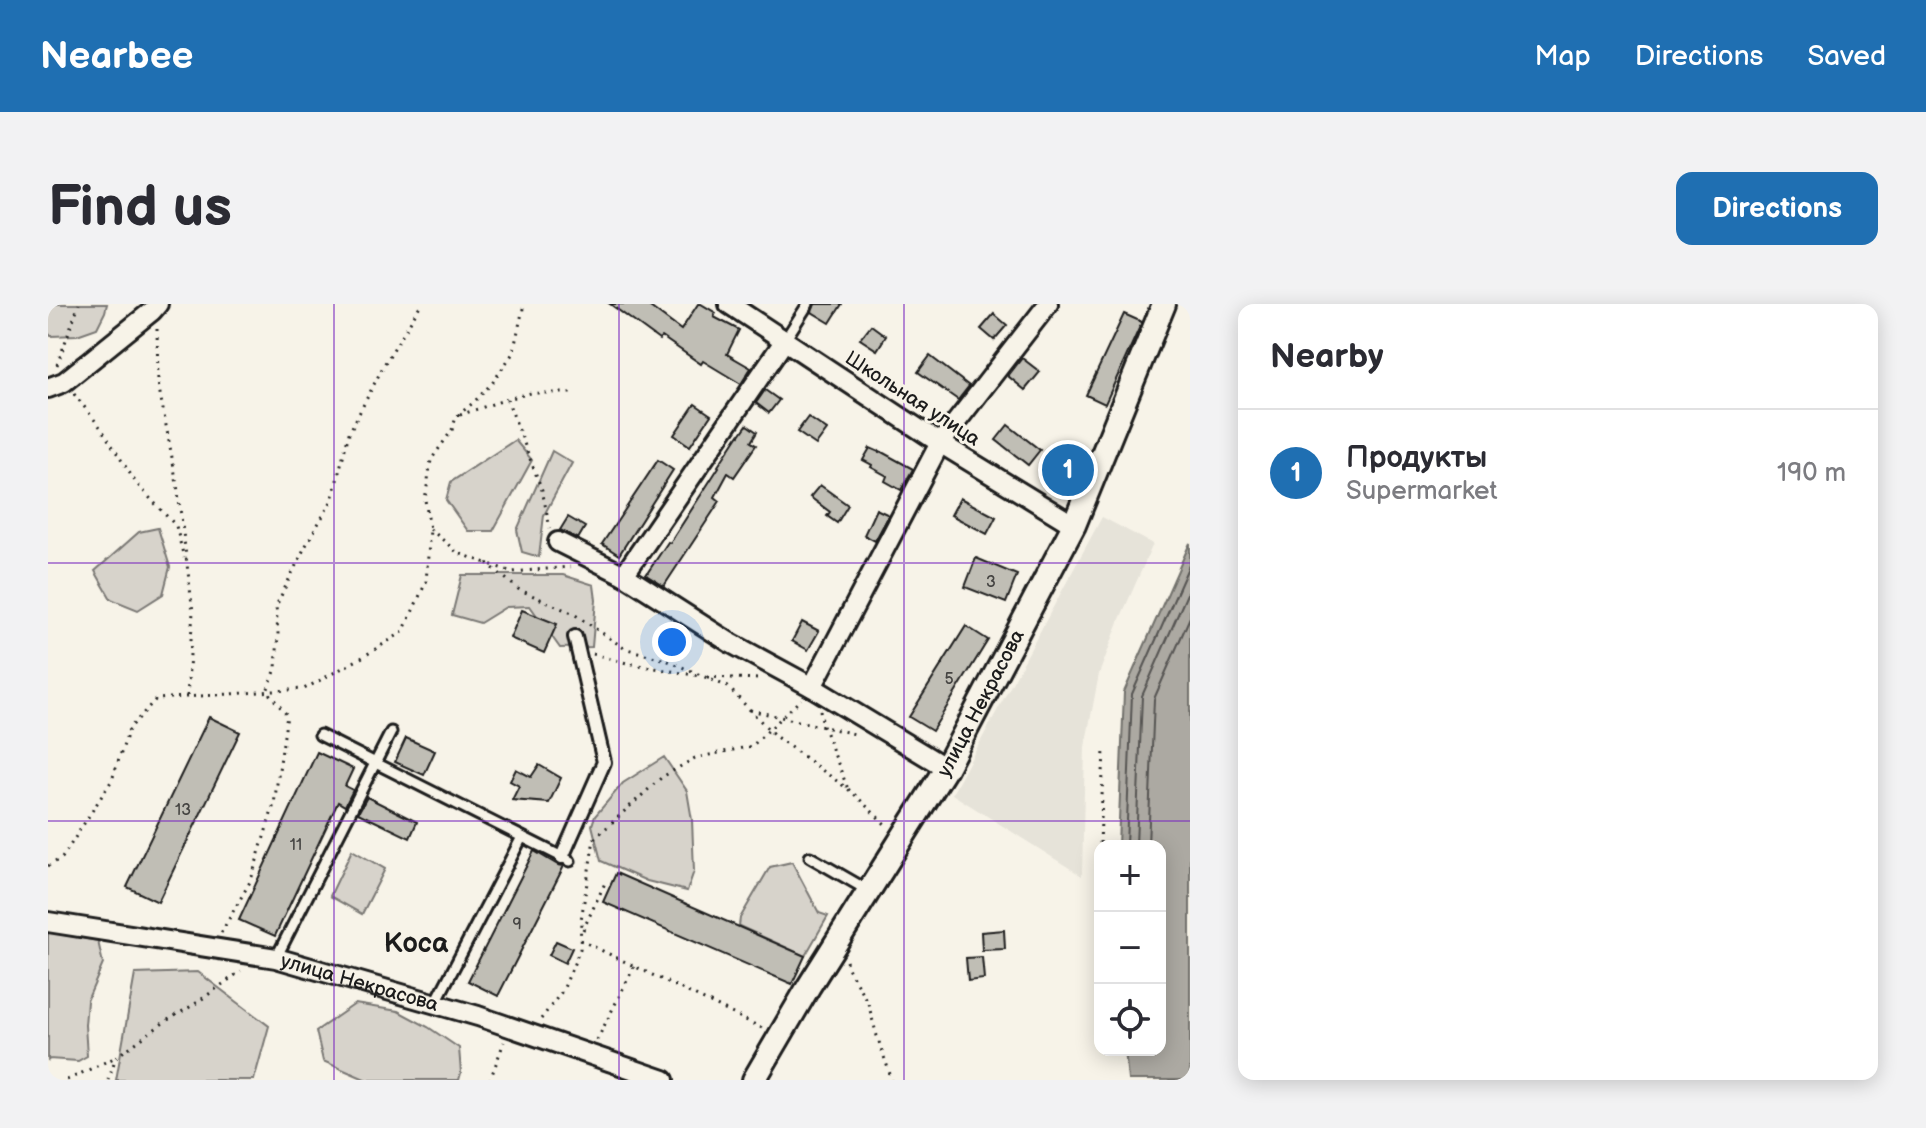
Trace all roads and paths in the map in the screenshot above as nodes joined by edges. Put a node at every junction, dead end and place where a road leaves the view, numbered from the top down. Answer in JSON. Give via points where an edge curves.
{"nodes":[{"id":1,"x":79,"y":304,"type":"edge"},
{"id":2,"x":157,"y":304,"type":"edge"},
{"id":3,"x":421,"y":304,"type":"edge"},
{"id":4,"x":524,"y":304,"type":"edge"},
{"id":5,"x":729,"y":304,"type":"edge"},
{"id":6,"x":808,"y":304,"type":"edge"},
{"id":7,"x":1048,"y":304,"type":"edge"},
{"id":8,"x":1164,"y":304,"type":"edge"},
{"id":9,"x":785,"y":340,"type":"junction"},
{"id":10,"x":54,"y":385,"type":"edge"},
{"id":11,"x":572,"y":393,"type":"dead end"},
{"id":12,"x":507,"y":399,"type":"junction"},
{"id":13,"x":456,"y":417,"type":"junction"},
{"id":14,"x":940,"y":443,"type":"junction"},
{"id":15,"x":1074,"y":525,"type":"junction"},
{"id":16,"x":430,"y":529,"type":"junction"},
{"id":17,"x":558,"y":542,"type":"joint"},
{"id":18,"x":487,"y":563,"type":"junction"},
{"id":19,"x":572,"y":567,"type":"dead end"},
{"id":20,"x":624,"y":575,"type":"junction"},
{"id":21,"x":193,"y":612,"type":"junction"},
{"id":22,"x":576,"y":644,"type":"joint"},
{"id":23,"x":704,"y":677,"type":"junction"},
{"id":24,"x":762,"y":679,"type":"dead end"},
{"id":25,"x":812,"y":687,"type":"junction"},
{"id":26,"x":267,"y":691,"type":"junction"},
{"id":27,"x":187,"y":697,"type":"junction"},
{"id":28,"x":750,"y":710,"type":"junction"},
{"id":29,"x":823,"y":726,"type":"junction"},
{"id":30,"x":391,"y":732,"type":"dead end"},
{"id":31,"x":854,"y":734,"type":"dead end"},
{"id":32,"x":320,"y":735,"type":"dead end"},
{"id":33,"x":1104,"y":750,"type":"dead end"},
{"id":34,"x":375,"y":763,"type":"junction"},
{"id":35,"x":946,"y":768,"type":"junction"},
{"id":36,"x":849,"y":790,"type":"junction"},
{"id":37,"x":522,"y":837,"type":"junction"},
{"id":38,"x":901,"y":840,"type":"junction"},
{"id":39,"x":1100,"y":840,"type":"edge"},
{"id":40,"x":810,"y":857,"type":"dead end"},
{"id":41,"x":566,"y":859,"type":"joint"},
{"id":42,"x":48,"y":866,"type":"edge"},
{"id":43,"x":605,"y":883,"type":"dead end"},
{"id":44,"x":869,"y":891,"type":"junction"},
{"id":45,"x":48,"y":922,"type":"edge"},
{"id":46,"x":840,"y":937,"type":"junction"},
{"id":47,"x":212,"y":948,"type":"junction"},
{"id":48,"x":276,"y":958,"type":"junction"},
{"id":49,"x":246,"y":967,"type":"dead end"},
{"id":50,"x":634,"y":967,"type":"junction"},
{"id":51,"x":435,"y":1004,"type":"junction"},
{"id":52,"x":754,"y":1025,"type":"dead end"},
{"id":53,"x":510,"y":1027,"type":"junction"},
{"id":54,"x":530,"y":1034,"type":"junction"},
{"id":55,"x":589,"y":1054,"type":"junction"},
{"id":56,"x":116,"y":1057,"type":"junction"},
{"id":57,"x":67,"y":1080,"type":"edge"},
{"id":58,"x":108,"y":1080,"type":"edge"},
{"id":59,"x":490,"y":1080,"type":"edge"},
{"id":60,"x":664,"y":1080,"type":"edge"},
{"id":61,"x":754,"y":1080,"type":"edge"},
{"id":62,"x":892,"y":1080,"type":"edge"}],
"edges":[{"from":1,"to":10,"type":"path"},
{"from":2,"to":10,"type":"street"},
{"from":2,"to":21,"type":"path","via":[[158,383]]},
{"from":3,"to":26,"type":"path","via":[[349,433],[332,500],[276,606],[276,669]]},
{"from":4,"to":13,"type":"path","via":[[513,353],[493,382]]},
{"from":5,"to":9,"type":"street","name":"Школьная улица"},
{"from":6,"to":9,"type":"lane"},
{"from":7,"to":14,"type":"street"},
{"from":8,"to":15,"type":"street","name":"улица Некрасова"},
{"from":9,"to":14,"type":"street","name":"Школьная улица"},
{"from":9,"to":20,"type":"street"},
{"from":10,"to":21,"type":"path","via":[[101,428],[136,483],[176,526]]},
{"from":11,"to":12,"type":"path"},
{"from":12,"to":13,"type":"path"},
{"from":12,"to":17,"type":"path"},
{"from":13,"to":16,"type":"path","via":[[431,460],[425,500]]},
{"from":14,"to":15,"type":"street","name":"Школьная улица"},
{"from":14,"to":25,"type":"street"},
{"from":15,"to":35,"type":"street","name":"улица Некрасова"},
{"from":16,"to":18,"type":"path","via":[[458,553]]},
{"from":16,"to":26,"type":"path","via":[[426,582],[403,632],[304,689]]},
{"from":17,"to":20,"type":"street"},
{"from":18,"to":19,"type":"path","via":[[512,572]]},
{"from":18,"to":23,"type":"path","via":[[518,589],[574,614],[624,648]]},
{"from":20,"to":25,"type":"street"},
{"from":21,"to":27,"type":"path"},
{"from":22,"to":23,"type":"path","via":[[627,663]]},
{"from":22,"to":41,"type":"street","via":[[604,762]]},
{"from":23,"to":24,"type":"path"},
{"from":23,"to":28,"type":"path","via":[[728,687]]},
{"from":25,"to":29,"type":"path"},
{"from":25,"to":35,"type":"street"},
{"from":25,"to":54,"type":"path","via":[[752,746],[695,758],[662,777],[594,839],[580,949],[563,990]]},
{"from":26,"to":27,"type":"path"},
{"from":26,"to":47,"type":"path","via":[[287,715],[274,804],[251,880]]},
{"from":27,"to":42,"type":"path","via":[[156,699],[129,729],[112,780],[62,858]]},
{"from":28,"to":29,"type":"path"},
{"from":28,"to":36,"type":"path","via":[[775,736]]},
{"from":29,"to":31,"type":"path"},
{"from":29,"to":36,"type":"path"},
{"from":30,"to":34,"type":"lane"},
{"from":32,"to":34,"type":"lane"},
{"from":33,"to":39,"type":"path"},
{"from":34,"to":37,"type":"lane"},
{"from":34,"to":48,"type":"lane"},
{"from":35,"to":38,"type":"street","name":"улица Некрасова"},
{"from":36,"to":38,"type":"path"},
{"from":37,"to":41,"type":"lane"},
{"from":37,"to":51,"type":"lane"},
{"from":38,"to":44,"type":"street","name":"улица Некрасова"},
{"from":40,"to":44,"type":"lane"},
{"from":43,"to":50,"type":"path","via":[[579,939]]},
{"from":44,"to":46,"type":"street","name":"улица Некрасова"},
{"from":45,"to":47,"type":"street","name":"улица Некрасова"},
{"from":46,"to":61,"type":"street","name":"улица Некрасова"},
{"from":46,"to":62,"type":"path"},
{"from":47,"to":48,"type":"street","name":"улица Некрасова"},
{"from":48,"to":51,"type":"street","name":"улица Некрасова"},
{"from":49,"to":56,"type":"path"},
{"from":50,"to":52,"type":"path"},
{"from":50,"to":55,"type":"path"},
{"from":51,"to":53,"type":"street","name":"улица Некрасова"},
{"from":53,"to":54,"type":"street","name":"улица Некрасова"},
{"from":53,"to":59,"type":"path"},
{"from":54,"to":55,"type":"street","name":"улица Некрасова"},
{"from":55,"to":60,"type":"street","name":"улица Некрасова"},
{"from":56,"to":57,"type":"path"},
{"from":56,"to":58,"type":"path"}]}
